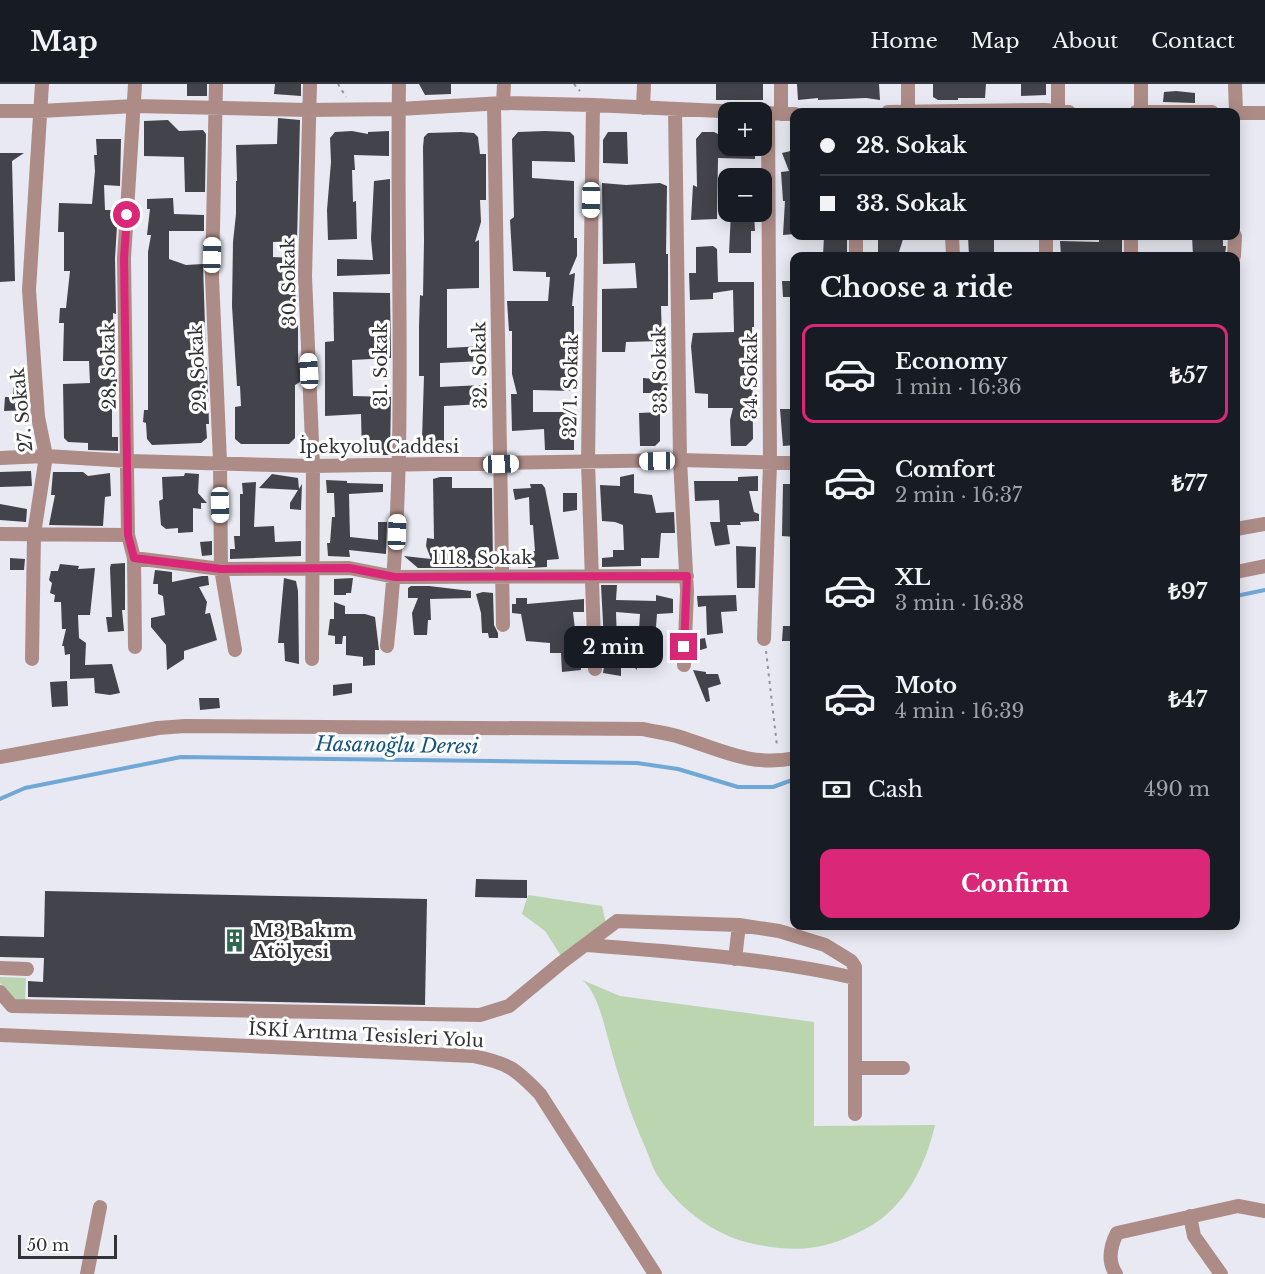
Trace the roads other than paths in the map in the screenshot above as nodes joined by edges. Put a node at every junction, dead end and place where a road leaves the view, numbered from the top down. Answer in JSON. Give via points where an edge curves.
{"nodes":[{"id":1,"x":42,"y":84,"type":"edge"},
{"id":2,"x":135,"y":84,"type":"edge"},
{"id":3,"x":216,"y":84,"type":"edge"},
{"id":4,"x":310,"y":84,"type":"edge"},
{"id":5,"x":399,"y":84,"type":"edge"},
{"id":6,"x":504,"y":84,"type":"edge"},
{"id":7,"x":644,"y":84,"type":"edge"},
{"id":8,"x":781,"y":84,"type":"edge"},
{"id":9,"x":908,"y":84,"type":"edge"},
{"id":10,"x":1059,"y":84,"type":"edge"},
{"id":11,"x":1141,"y":84,"type":"edge"},
{"id":12,"x":1235,"y":84,"type":"edge"},
{"id":13,"x":499,"y":104,"type":"junction"},
{"id":14,"x":593,"y":105,"type":"junction"},
{"id":15,"x":135,"y":106,"type":"junction"},
{"id":16,"x":215,"y":108,"type":"junction"},
{"id":17,"x":642,"y":108,"type":"junction"},
{"id":18,"x":908,"y":108,"type":"edge"},
{"id":19,"x":1050,"y":108,"type":"edge"},
{"id":20,"x":1138,"y":108,"type":"edge"},
{"id":21,"x":1236,"y":108,"type":"edge"},
{"id":22,"x":399,"y":109,"type":"junction"},
{"id":23,"x":675,"y":109,"type":"junction"},
{"id":24,"x":772,"y":109,"type":"edge"},
{"id":25,"x":308,"y":110,"type":"junction"},
{"id":26,"x":0,"y":111,"type":"edge"},
{"id":27,"x":39,"y":111,"type":"junction"},
{"id":28,"x":718,"y":111,"type":"edge"},
{"id":29,"x":1240,"y":113,"type":"edge"},
{"id":30,"x":1265,"y":113,"type":"edge"},
{"id":31,"x":772,"y":114,"type":"edge"},
{"id":32,"x":790,"y":114,"type":"edge"},
{"id":33,"x":770,"y":156,"type":"edge"},
{"id":34,"x":46,"y":456,"type":"junction"},
{"id":35,"x":0,"y":458,"type":"edge"},
{"id":36,"x":680,"y":460,"type":"junction"},
{"id":37,"x":129,"y":461,"type":"junction"},
{"id":38,"x":220,"y":462,"type":"junction"},
{"id":39,"x":588,"y":462,"type":"junction"},
{"id":40,"x":770,"y":463,"type":"junction"},
{"id":41,"x":790,"y":463,"type":"edge"},
{"id":42,"x":501,"y":464,"type":"junction"},
{"id":43,"x":313,"y":466,"type":"junction"},
{"id":44,"x":399,"y":466,"type":"junction"},
{"id":45,"x":1265,"y":524,"type":"edge"},
{"id":46,"x":1240,"y":528,"type":"edge"},
{"id":47,"x":0,"y":534,"type":"edge"},
{"id":48,"x":34,"y":534,"type":"junction"},
{"id":49,"x":128,"y":535,"type":"junction"},
{"id":50,"x":134,"y":558,"type":"junction"},
{"id":51,"x":1265,"y":566,"type":"edge"},
{"id":52,"x":313,"y":568,"type":"junction"},
{"id":53,"x":221,"y":569,"type":"junction"},
{"id":54,"x":1240,"y":571,"type":"edge"},
{"id":55,"x":592,"y":576,"type":"junction"},
{"id":56,"x":687,"y":576,"type":"junction"},
{"id":57,"x":395,"y":577,"type":"junction"},
{"id":58,"x":501,"y":577,"type":"junction"},
{"id":59,"x":503,"y":625,"type":"dead end"},
{"id":60,"x":764,"y":639,"type":"road end"},
{"id":61,"x":135,"y":646,"type":"dead end"},
{"id":62,"x":387,"y":646,"type":"dead end"},
{"id":63,"x":235,"y":650,"type":"dead end"},
{"id":64,"x":32,"y":659,"type":"dead end"},
{"id":65,"x":312,"y":659,"type":"dead end"},
{"id":66,"x":684,"y":665,"type":"dead end"},
{"id":67,"x":595,"y":669,"type":"dead end"},
{"id":68,"x":0,"y":757,"type":"edge"},
{"id":69,"x":790,"y":759,"type":"edge"},
{"id":70,"x":739,"y":925,"type":"junction"},
{"id":71,"x":586,"y":945,"type":"junction"},
{"id":72,"x":735,"y":959,"type":"junction"},
{"id":73,"x":0,"y":968,"type":"edge"},
{"id":74,"x":27,"y":969,"type":"dead end"},
{"id":75,"x":855,"y":978,"type":"junction"},
{"id":76,"x":0,"y":992,"type":"edge"},
{"id":77,"x":6,"y":1006,"type":"edge"},
{"id":78,"x":0,"y":1035,"type":"edge"},
{"id":79,"x":855,"y":1068,"type":"junction"},
{"id":80,"x":903,"y":1068,"type":"dead end"},
{"id":81,"x":855,"y":1114,"type":"dead end"},
{"id":82,"x":100,"y":1207,"type":"dead end"},
{"id":83,"x":1265,"y":1211,"type":"edge"},
{"id":84,"x":1190,"y":1216,"type":"junction"},
{"id":85,"x":87,"y":1274,"type":"edge"},
{"id":86,"x":655,"y":1274,"type":"edge"},
{"id":87,"x":1116,"y":1274,"type":"edge"},
{"id":88,"x":1221,"y":1274,"type":"edge"}],
"edges":[{"from":1,"to":27,"type":"street","name":"27. Sokak"},
{"from":2,"to":15,"type":"street","name":"28. Sokak"},
{"from":3,"to":16,"type":"street","name":"29. Sokak"},
{"from":4,"to":25,"type":"street","name":"30. Sokak"},
{"from":5,"to":22,"type":"street","name":"31. Sokak"},
{"from":6,"to":13,"type":"street","name":"32. Sokak"},
{"from":7,"to":17,"type":"street"},
{"from":8,"to":24,"type":"street","name":"34. Sokak"},
{"from":9,"to":18,"type":"street"},
{"from":10,"to":19,"type":"street"},
{"from":11,"to":20,"type":"street"},
{"from":12,"to":21,"type":"street"},
{"from":13,"to":14,"type":"street"},
{"from":13,"to":22,"type":"street"},
{"from":13,"to":42,"type":"street","name":"32. Sokak"},
{"from":14,"to":17,"type":"street"},
{"from":14,"to":39,"type":"street","name":"32/1. Sokak"},
{"from":15,"to":16,"type":"street"},
{"from":15,"to":27,"type":"street"},
{"from":15,"to":37,"type":"street","name":"28. Sokak","via":[[124,258]]},
{"from":16,"to":25,"type":"street"},
{"from":16,"to":38,"type":"street","name":"29. Sokak","via":[[212,277]]},
{"from":17,"to":23,"type":"street"},
{"from":22,"to":25,"type":"street"},
{"from":22,"to":44,"type":"street","name":"31. Sokak"},
{"from":23,"to":28,"type":"street"},
{"from":23,"to":36,"type":"street","name":"33. Sokak"},
{"from":25,"to":43,"type":"street","name":"30. Sokak","via":[[305,276]]},
{"from":26,"to":27,"type":"street"},
{"from":27,"to":34,"type":"street","name":"27. Sokak","via":[[30,290],[38,417]]},
{"from":29,"to":30,"type":"street"},
{"from":31,"to":32,"type":"street"},
{"from":33,"to":40,"type":"street","name":"34. Sokak"},
{"from":34,"to":35,"type":"street","name":"İpekyolu Caddesi"},
{"from":34,"to":37,"type":"street","name":"İpekyolu Caddesi"},
{"from":34,"to":48,"type":"street","name":"27. Sokak"},
{"from":36,"to":39,"type":"street","name":"İpekyolu Caddesi"},
{"from":36,"to":40,"type":"street","name":"İpekyolu Caddesi"},
{"from":36,"to":56,"type":"street","name":"33. Sokak"},
{"from":37,"to":38,"type":"street","name":"İpekyolu Caddesi"},
{"from":37,"to":49,"type":"street","name":"28. Sokak"},
{"from":38,"to":43,"type":"street","name":"İpekyolu Caddesi"},
{"from":38,"to":53,"type":"street","name":"29. Sokak"},
{"from":39,"to":42,"type":"street","name":"İpekyolu Caddesi"},
{"from":39,"to":55,"type":"street","name":"32/1. Sokak"},
{"from":40,"to":41,"type":"street","name":"İpekyolu Caddesi"},
{"from":40,"to":60,"type":"street","name":"34. Sokak"},
{"from":42,"to":44,"type":"street","name":"İpekyolu Caddesi"},
{"from":42,"to":58,"type":"street","name":"32. Sokak"},
{"from":43,"to":44,"type":"street","name":"İpekyolu Caddesi"},
{"from":43,"to":52,"type":"street","name":"30. Sokak"},
{"from":44,"to":57,"type":"street","name":"31. Sokak"},
{"from":45,"to":46,"type":"street"},
{"from":47,"to":48,"type":"street"},
{"from":48,"to":49,"type":"street"},
{"from":48,"to":64,"type":"street","name":"27. Sokak"},
{"from":49,"to":50,"type":"street","name":"28. Sokak"},
{"from":50,"to":53,"type":"street","name":"1118. Sokak"},
{"from":50,"to":61,"type":"street","name":"28. Sokak"},
{"from":51,"to":54,"type":"street"},
{"from":52,"to":53,"type":"street","name":"1118. Sokak"},
{"from":52,"to":57,"type":"street","name":"1118. Sokak","via":[[349,568]]},
{"from":52,"to":65,"type":"street","name":"30. Sokak"},
{"from":53,"to":63,"type":"street","name":"29. Sokak"},
{"from":55,"to":56,"type":"street","name":"1118. Sokak"},
{"from":55,"to":58,"type":"street","name":"1118. Sokak"},
{"from":55,"to":67,"type":"street","name":"32/1. Sokak"},
{"from":56,"to":66,"type":"street","name":"33. Sokak"},
{"from":57,"to":58,"type":"street","name":"1118. Sokak"},
{"from":57,"to":62,"type":"street","name":"31. Sokak"},
{"from":58,"to":59,"type":"street","name":"32. Sokak"},
{"from":68,"to":69,"type":"street","via":[[185,726],[643,729],[745,759]]},
{"from":70,"to":71,"type":"street","via":[[618,921]]},
{"from":70,"to":72,"type":"street"},
{"from":70,"to":75,"type":"street","via":[[779,931],[825,945],[851,961]]},
{"from":71,"to":72,"type":"street"},
{"from":71,"to":77,"type":"street","via":[[509,1006],[480,1016]]},
{"from":72,"to":75,"type":"street"},
{"from":73,"to":74,"type":"street"},
{"from":75,"to":79,"type":"street"},
{"from":76,"to":77,"type":"street"},
{"from":78,"to":86,"type":"street","name":"İSKİ Arıtma Tesisleri Yolu","via":[[473,1056],[498,1061],[518,1071],[540,1094]]},
{"from":79,"to":80,"type":"street"},
{"from":79,"to":81,"type":"street"},
{"from":82,"to":85,"type":"street"},
{"from":83,"to":84,"type":"street","via":[[1238,1206]]},
{"from":84,"to":87,"type":"street","via":[[1117,1233],[1111,1244],[1111,1266]]},
{"from":84,"to":88,"type":"street","via":[[1194,1236]]}]}
